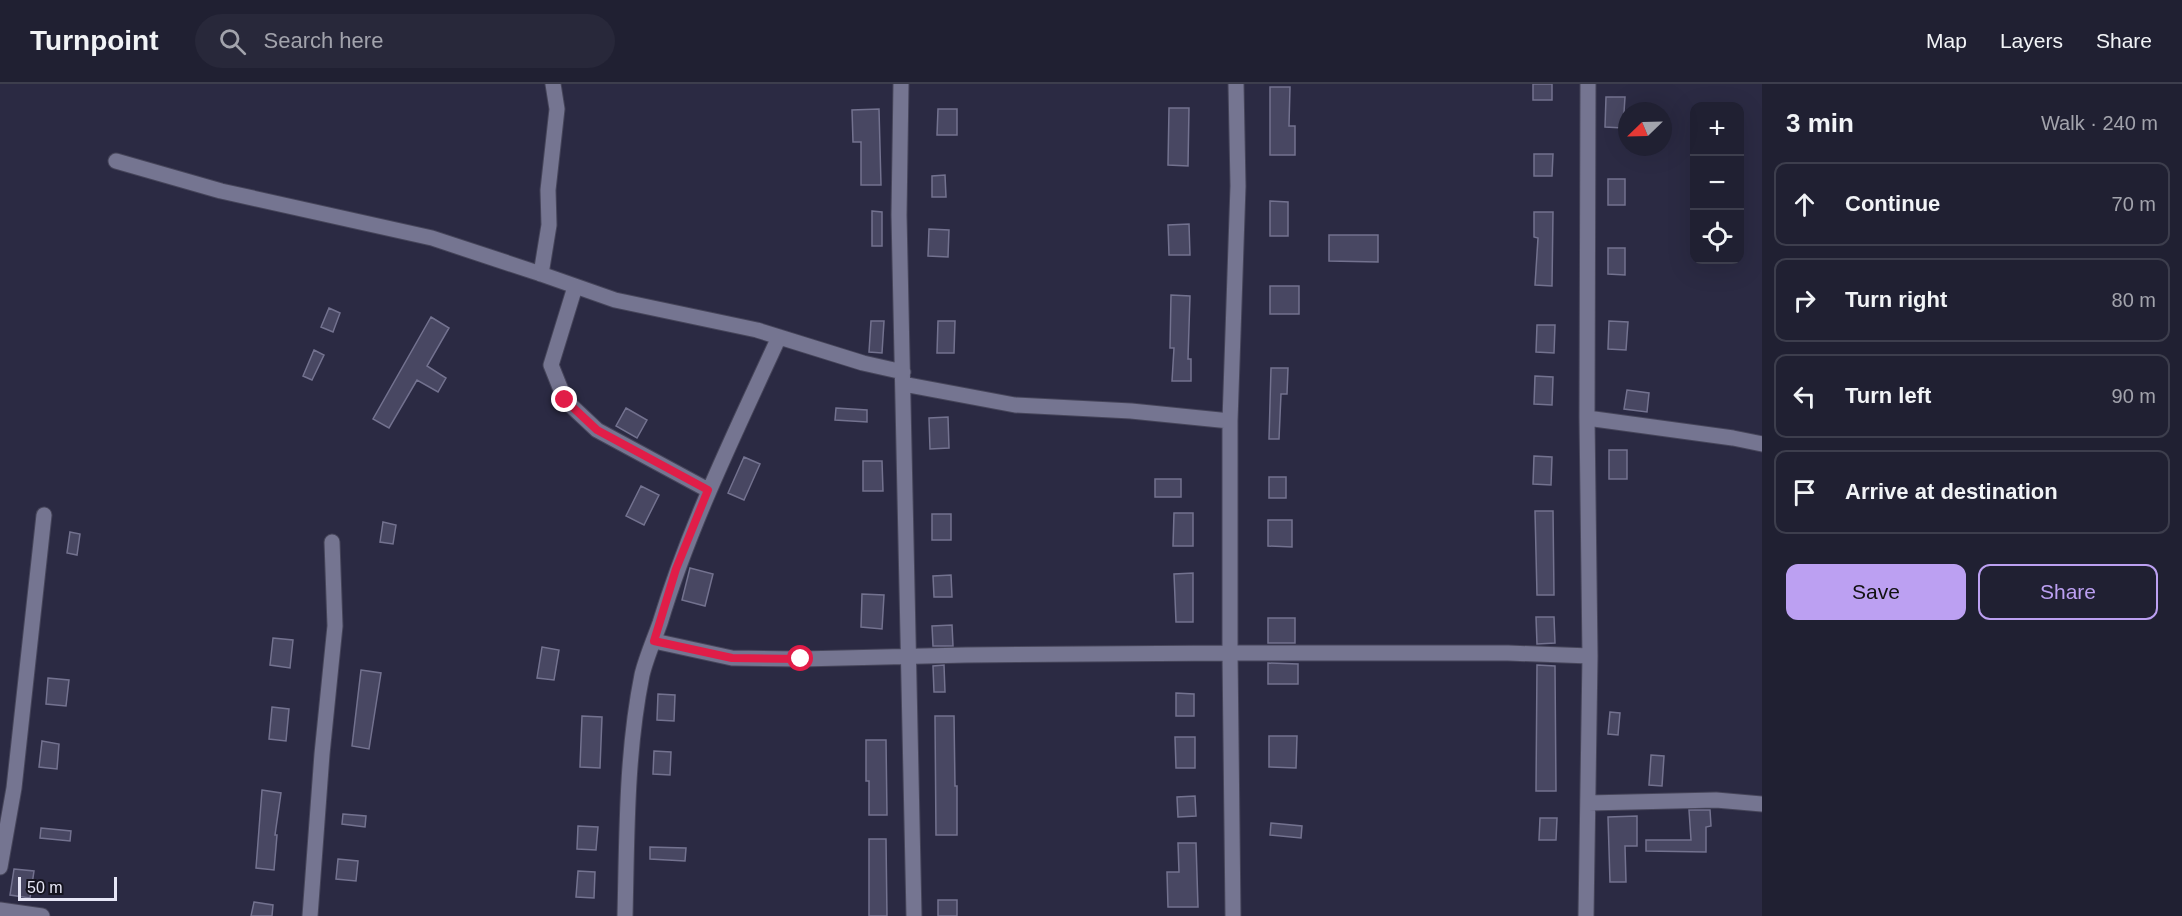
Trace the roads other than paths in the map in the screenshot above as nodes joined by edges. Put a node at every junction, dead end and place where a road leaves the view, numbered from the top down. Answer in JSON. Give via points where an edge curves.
{"nodes":[{"id":1,"x":553,"y":84,"type":"edge"},
{"id":2,"x":901,"y":84,"type":"edge"},
{"id":3,"x":1236,"y":84,"type":"edge"},
{"id":4,"x":1588,"y":84,"type":"edge"},
{"id":5,"x":116,"y":161,"type":"dead end"},
{"id":6,"x":541,"y":274,"type":"junction"},
{"id":7,"x":574,"y":287,"type":"junction"},
{"id":8,"x":779,"y":337,"type":"junction"},
{"id":9,"x":903,"y":378,"type":"junction"},
{"id":10,"x":1587,"y":418,"type":"junction"},
{"id":11,"x":1230,"y":421,"type":"junction"},
{"id":12,"x":1762,"y":444,"type":"edge"},
{"id":13,"x":708,"y":490,"type":"junction"},
{"id":14,"x":44,"y":515,"type":"dead end"},
{"id":15,"x":332,"y":542,"type":"dead end"},
{"id":16,"x":654,"y":641,"type":"junction"},
{"id":17,"x":1230,"y":653,"type":"junction"},
{"id":18,"x":1590,"y":656,"type":"junction"},
{"id":19,"x":909,"y":657,"type":"junction"},
{"id":20,"x":1588,"y":803,"type":"junction"},
{"id":21,"x":1762,"y":804,"type":"edge"},
{"id":22,"x":0,"y":867,"type":"edge"},
{"id":23,"x":0,"y":910,"type":"edge"},
{"id":24,"x":42,"y":916,"type":"edge"},
{"id":25,"x":310,"y":916,"type":"edge"},
{"id":26,"x":625,"y":916,"type":"edge"},
{"id":27,"x":914,"y":916,"type":"edge"},
{"id":28,"x":1233,"y":916,"type":"edge"},
{"id":29,"x":1586,"y":916,"type":"edge"}],
"edges":[{"from":1,"to":6,"type":"street","via":[[557,109],[548,190],[549,225]]},
{"from":2,"to":9,"type":"street"},
{"from":3,"to":11,"type":"street","via":[[1238,186]]},
{"from":4,"to":10,"type":"street"},
{"from":5,"to":6,"type":"street","via":[[221,191],[432,238]]},
{"from":6,"to":7,"type":"street"},
{"from":7,"to":8,"type":"street"},
{"from":7,"to":13,"type":"street","via":[[551,365],[565,400],[597,430]]},
{"from":8,"to":9,"type":"street"},
{"from":8,"to":13,"type":"street"},
{"from":9,"to":11,"type":"street","via":[[1015,405]]},
{"from":9,"to":19,"type":"street"},
{"from":10,"to":12,"type":"street"},
{"from":10,"to":18,"type":"street"},
{"from":11,"to":17,"type":"street"},
{"from":13,"to":16,"type":"street","via":[[676,569]]},
{"from":14,"to":22,"type":"street","via":[[14,788]]},
{"from":15,"to":25,"type":"street","via":[[335,626]]},
{"from":16,"to":19,"type":"street","via":[[732,658]]},
{"from":16,"to":26,"type":"street","via":[[636,708]]},
{"from":17,"to":18,"type":"street"},
{"from":17,"to":19,"type":"street"},
{"from":17,"to":28,"type":"street"},
{"from":18,"to":20,"type":"street"},
{"from":19,"to":27,"type":"street"},
{"from":20,"to":21,"type":"street","via":[[1716,800]]},
{"from":20,"to":29,"type":"street"},
{"from":23,"to":24,"type":"street"}]}
